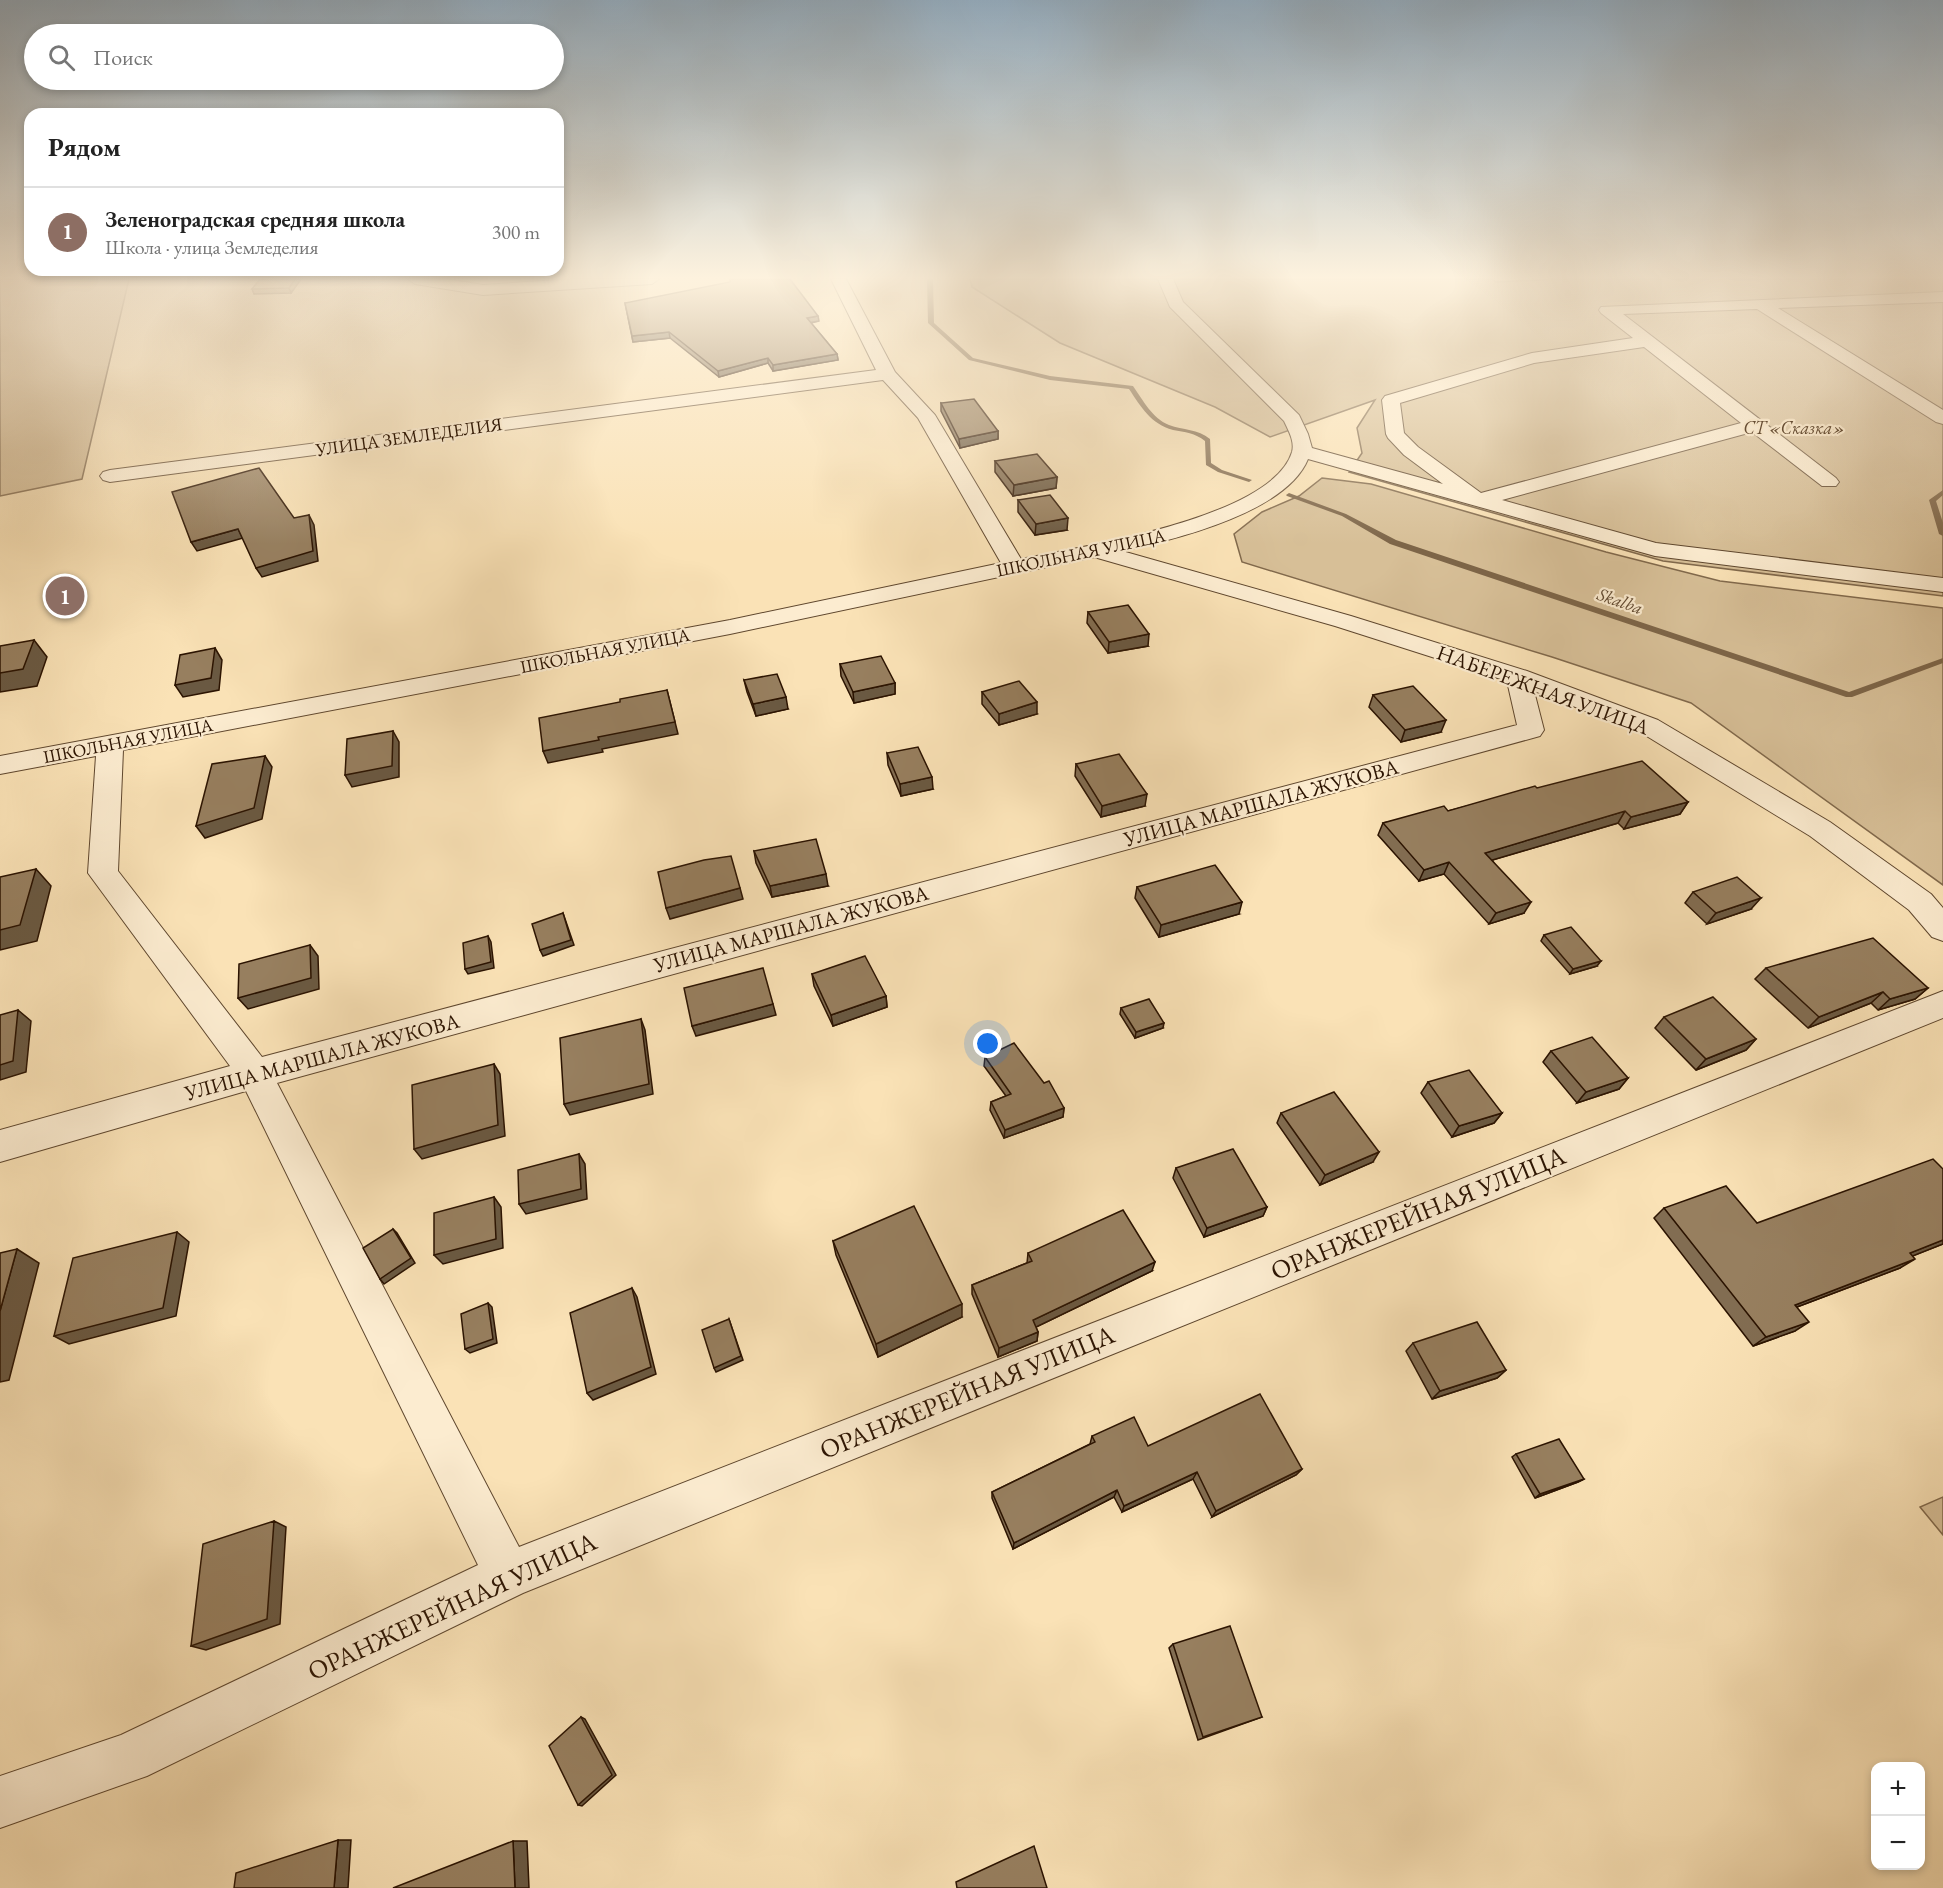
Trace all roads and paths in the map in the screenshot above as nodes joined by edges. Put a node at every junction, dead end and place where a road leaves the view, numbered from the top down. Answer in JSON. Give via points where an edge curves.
{"nodes":[{"id":1,"x":883,"y":367,"type":"edge"},
{"id":2,"x":1240,"y":367,"type":"edge"},
{"id":3,"x":1501,"y":367,"type":"edge"},
{"id":4,"x":1681,"y":367,"type":"edge"},
{"id":5,"x":1861,"y":367,"type":"edge"},
{"id":6,"x":887,"y":374,"type":"junction"},
{"id":7,"x":1943,"y":418,"type":"edge"},
{"id":8,"x":1756,"y":425,"type":"junction"},
{"id":9,"x":1302,"y":451,"type":"junction"},
{"id":10,"x":110,"y":476,"type":"dead end"},
{"id":11,"x":1829,"y":482,"type":"dead end"},
{"id":12,"x":1478,"y":500,"type":"junction"},
{"id":13,"x":1094,"y":551,"type":"junction"},
{"id":14,"x":1016,"y":568,"type":"junction"},
{"id":15,"x":1943,"y":585,"type":"edge"},
{"id":16,"x":1518,"y":676,"type":"junction"},
{"id":17,"x":110,"y":744,"type":"junction"},
{"id":18,"x":0,"y":765,"type":"edge"},
{"id":19,"x":1943,"y":929,"type":"edge"},
{"id":20,"x":1943,"y":1004,"type":"edge"},
{"id":21,"x":255,"y":1074,"type":"junction"},
{"id":22,"x":0,"y":1146,"type":"edge"},
{"id":23,"x":508,"y":1575,"type":"junction"},
{"id":24,"x":0,"y":1802,"type":"edge"}],
"edges":[{"from":1,"to":6,"type":"street"},
{"from":2,"to":9,"type":"street","via":[[1292,419]]},
{"from":3,"to":12,"type":"street","via":[[1391,400],[1395,434],[1410,451]]},
{"from":4,"to":8,"type":"street"},
{"from":5,"to":7,"type":"street"},
{"from":6,"to":10,"type":"street","name":"УЛИЦА ЗЕМЛЕДЕЛИЯ"},
{"from":6,"to":14,"type":"street","via":[[926,415]]},
{"from":8,"to":11,"type":"street"},
{"from":8,"to":12,"type":"street"},
{"from":9,"to":12,"type":"street"},
{"from":9,"to":13,"type":"street","name":"ШКОЛЬНАЯ УЛИЦА","via":[[1291,470],[1248,503],[1168,535]]},
{"from":12,"to":15,"type":"street","via":[[1655,549]]},
{"from":13,"to":14,"type":"street","name":"ШКОЛЬНАЯ УЛИЦА"},
{"from":13,"to":16,"type":"street","name":"НАБЕРЕЖНАЯ УЛИЦА","via":[[1343,621]]},
{"from":14,"to":17,"type":"street","name":"ШКОЛЬНАЯ УЛИЦА","via":[[730,627]]},
{"from":16,"to":19,"type":"street","name":"НАБЕРЕЖНАЯ УЛИЦА","via":[[1649,726],[1820,829],[1920,902]]},
{"from":16,"to":21,"type":"street","name":"УЛИЦА МАРШАЛА ЖУКОВА","via":[[1530,730]]},
{"from":17,"to":18,"type":"street","name":"ШКОЛЬНАЯ УЛИЦА"},
{"from":17,"to":21,"type":"street","via":[[103,873]]},
{"from":20,"to":23,"type":"street","name":"ОРАНЖЕРЕЙНАЯ УЛИЦА"},
{"from":21,"to":22,"type":"street","name":"УЛИЦА МАРШАЛА ЖУКОВА"},
{"from":21,"to":23,"type":"street"},
{"from":23,"to":24,"type":"street","name":"ОРАНЖЕРЕЙНАЯ УЛИЦА","via":[[129,1758]]}]}
